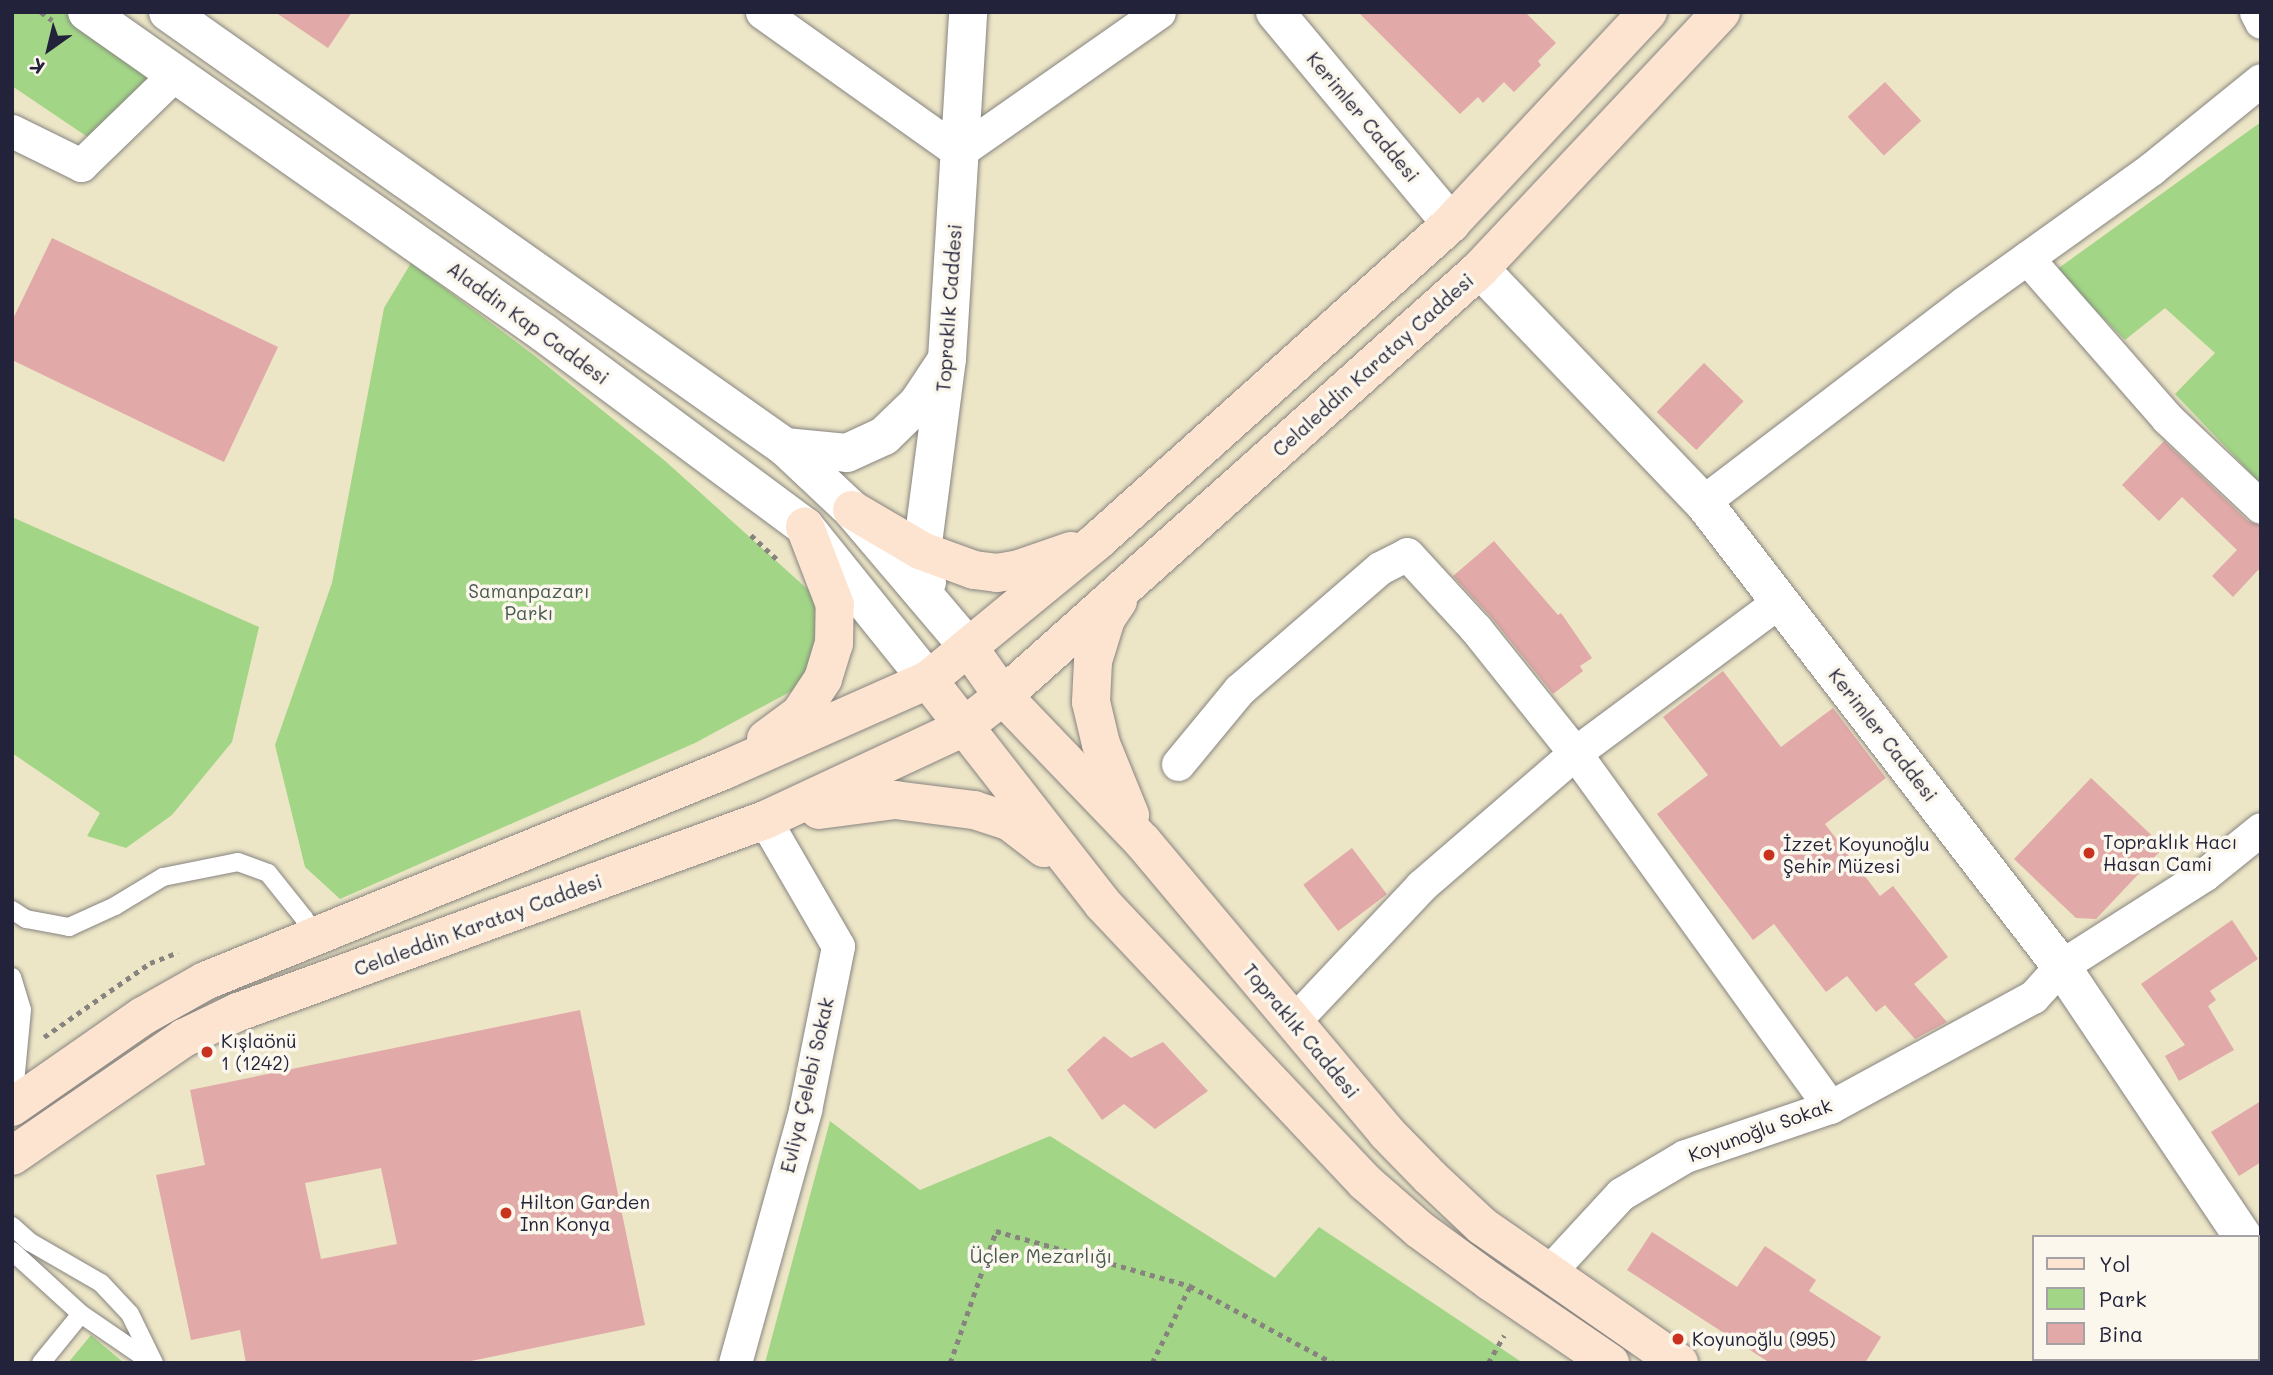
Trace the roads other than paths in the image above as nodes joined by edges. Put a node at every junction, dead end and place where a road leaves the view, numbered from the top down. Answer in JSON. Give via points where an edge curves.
{"nodes":[{"id":1,"x":87,"y":12,"type":"edge"},
{"id":2,"x":168,"y":12,"type":"edge"},
{"id":3,"x":762,"y":12,"type":"edge"},
{"id":4,"x":968,"y":12,"type":"edge"},
{"id":5,"x":1159,"y":12,"type":"edge"},
{"id":6,"x":1275,"y":12,"type":"edge"},
{"id":7,"x":1648,"y":12,"type":"edge"},
{"id":8,"x":1721,"y":12,"type":"edge"},
{"id":9,"x":2256,"y":12,"type":"edge"},
{"id":10,"x":2261,"y":22,"type":"edge"},
{"id":11,"x":175,"y":74,"type":"junction"},
{"id":12,"x":2261,"y":80,"type":"edge"},
{"id":13,"x":12,"y":131,"type":"edge"},
{"id":14,"x":959,"y":152,"type":"junction"},
{"id":15,"x":1451,"y":223,"type":"junction"},
{"id":16,"x":2026,"y":258,"type":"junction"},
{"id":17,"x":1480,"y":269,"type":"junction"},
{"id":18,"x":947,"y":359,"type":"junction"},
{"id":19,"x":785,"y":447,"type":"junction"},
{"id":20,"x":1703,"y":502,"type":"junction"},
{"id":21,"x":2261,"y":507,"type":"edge"},
{"id":22,"x":852,"y":510,"type":"junction"},
{"id":23,"x":805,"y":527,"type":"junction"},
{"id":24,"x":1096,"y":542,"type":"junction"},
{"id":25,"x":922,"y":551,"type":"junction"},
{"id":26,"x":1129,"y":584,"type":"junction"},
{"id":27,"x":931,"y":601,"type":"junction"},
{"id":28,"x":1780,"y":601,"type":"junction"},
{"id":29,"x":969,"y":648,"type":"junction"},
{"id":30,"x":928,"y":680,"type":"junction"},
{"id":31,"x":1003,"y":696,"type":"junction"},
{"id":32,"x":962,"y":728,"type":"junction"},
{"id":33,"x":1575,"y":754,"type":"junction"},
{"id":34,"x":1178,"y":764,"type":"dead end"},
{"id":35,"x":727,"y":769,"type":"junction"},
{"id":36,"x":765,"y":820,"type":"junction"},
{"id":37,"x":2261,"y":829,"type":"edge"},
{"id":38,"x":1143,"y":842,"type":"junction"},
{"id":39,"x":1103,"y":904,"type":"junction"},
{"id":40,"x":12,"y":910,"type":"edge"},
{"id":41,"x":312,"y":936,"type":"junction"},
{"id":42,"x":2061,"y":966,"type":"junction"},
{"id":43,"x":12,"y":977,"type":"edge"},
{"id":44,"x":1294,"y":1021,"type":"junction"},
{"id":45,"x":13,"y":1107,"type":"edge"},
{"id":46,"x":1830,"y":1107,"type":"junction"},
{"id":47,"x":12,"y":1156,"type":"edge"},
{"id":48,"x":12,"y":1226,"type":"edge"},
{"id":49,"x":2242,"y":1235,"type":"edge"},
{"id":50,"x":12,"y":1251,"type":"edge"},
{"id":51,"x":1548,"y":1273,"type":"junction"},
{"id":52,"x":81,"y":1314,"type":"junction"},
{"id":53,"x":41,"y":1363,"type":"edge"},
{"id":54,"x":153,"y":1363,"type":"edge"},
{"id":55,"x":735,"y":1363,"type":"edge"},
{"id":56,"x":1610,"y":1363,"type":"edge"},
{"id":57,"x":1679,"y":1363,"type":"edge"}],
"edges":[{"from":1,"to":11,"type":"street","name":"Aladdin Kap Caddesi"},
{"from":2,"to":19,"type":"street"},
{"from":3,"to":14,"type":"street"},
{"from":4,"to":14,"type":"street","name":"Topraklık Caddesi"},
{"from":5,"to":14,"type":"street"},
{"from":6,"to":15,"type":"street","name":"Kerimler Caddesi"},
{"from":7,"to":15,"type":"main road"},
{"from":8,"to":17,"type":"main road","name":"Celaleddin Karatay Caddesi"},
{"from":9,"to":10,"type":"street"},
{"from":11,"to":13,"type":"street","via":[[81,165]]},
{"from":11,"to":23,"type":"street","name":"Aladdin Kap Caddesi","via":[[544,333]]},
{"from":12,"to":16,"type":"street","via":[[2151,169]]},
{"from":14,"to":18,"type":"street","name":"Topraklık Caddesi"},
{"from":15,"to":24,"type":"main road"},
{"from":16,"to":20,"type":"street"},
{"from":16,"to":21,"type":"street","via":[[2167,418]]},
{"from":17,"to":20,"type":"street","name":"Kerimler Caddesi"},
{"from":17,"to":26,"type":"main road","name":"Celaleddin Karatay Caddesi"},
{"from":18,"to":19,"type":"street","via":[[918,403],[884,436],[847,453]]},
{"from":18,"to":25,"type":"street","name":"Topraklık Caddesi"},
{"from":19,"to":22,"type":"street"},
{"from":20,"to":28,"type":"street","name":"Kerimler Caddesi"},
{"from":22,"to":25,"type":"main road"},
{"from":22,"to":27,"type":"street"},
{"from":23,"to":30,"type":"street","name":"Aladdin Kap Caddesi"},
{"from":23,"to":35,"type":"main road","via":[[835,605],[834,643],[823,679],[800,714]]},
{"from":24,"to":25,"type":"main road","via":[[998,573],[974,570]]},
{"from":24,"to":29,"type":"main road"},
{"from":25,"to":27,"type":"street","name":"Topraklık Caddesi"},
{"from":26,"to":31,"type":"main road","name":"Celaleddin Karatay Caddesi"},
{"from":26,"to":38,"type":"main road","via":[[1106,619],[1093,661],[1091,702],[1117,790]]},
{"from":27,"to":29,"type":"street"},
{"from":28,"to":33,"type":"street"},
{"from":28,"to":42,"type":"street","name":"Kerimler Caddesi"},
{"from":29,"to":30,"type":"main road"},
{"from":29,"to":31,"type":"main road","name":"Topraklık Caddesi"},
{"from":30,"to":32,"type":"main road"},
{"from":30,"to":35,"type":"main road"},
{"from":31,"to":32,"type":"main road","name":"Celaleddin Karatay Caddesi"},
{"from":31,"to":38,"type":"main road","name":"Topraklık Caddesi"},
{"from":32,"to":36,"type":"main road","name":"Celaleddin Karatay Caddesi"},
{"from":32,"to":39,"type":"main road"},
{"from":33,"to":34,"type":"street","via":[[1476,629],[1407,554],[1380,568],[1239,690]]},
{"from":33,"to":44,"type":"street","via":[[1420,886]]},
{"from":33,"to":46,"type":"street"},
{"from":35,"to":41,"type":"main road"},
{"from":36,"to":39,"type":"main road","via":[[866,801],[974,810],[1010,822]]},
{"from":36,"to":47,"type":"main road","name":"Celaleddin Karatay Caddesi","via":[[239,1012],[184,1038]]},
{"from":36,"to":55,"type":"street","name":"Evliya Çelebi Sokak","via":[[838,946],[805,1110]]},
{"from":37,"to":42,"type":"street","name":"Koyunoğlu Sokak","via":[[2204,875]]},
{"from":38,"to":44,"type":"main road","name":"Topraklık Caddesi"},
{"from":39,"to":56,"type":"main road","via":[[1365,1182],[1420,1230]]},
{"from":40,"to":41,"type":"lane","via":[[26,919],[69,927],[163,877],[239,862],[268,873],[304,918]]},
{"from":41,"to":45,"type":"main road","via":[[205,981],[153,1010]]},
{"from":42,"to":46,"type":"street","name":"Koyunoğlu Sokak","via":[[2033,997]]},
{"from":42,"to":49,"type":"street","name":"Kerimler Caddesi"},
{"from":43,"to":45,"type":"lane","via":[[22,1010]]},
{"from":44,"to":51,"type":"main road","name":"Topraklık Caddesi","via":[[1430,1177],[1482,1226]]},
{"from":46,"to":51,"type":"street","name":"Koyunoğlu Sokak","via":[[1685,1156],[1621,1194]]},
{"from":48,"to":54,"type":"lane","via":[[30,1242],[101,1283],[130,1314]]},
{"from":50,"to":52,"type":"lane"},
{"from":51,"to":57,"type":"main road","name":"Topraklık Caddesi"},
{"from":52,"to":53,"type":"lane"},
{"from":52,"to":54,"type":"lane"}]}
